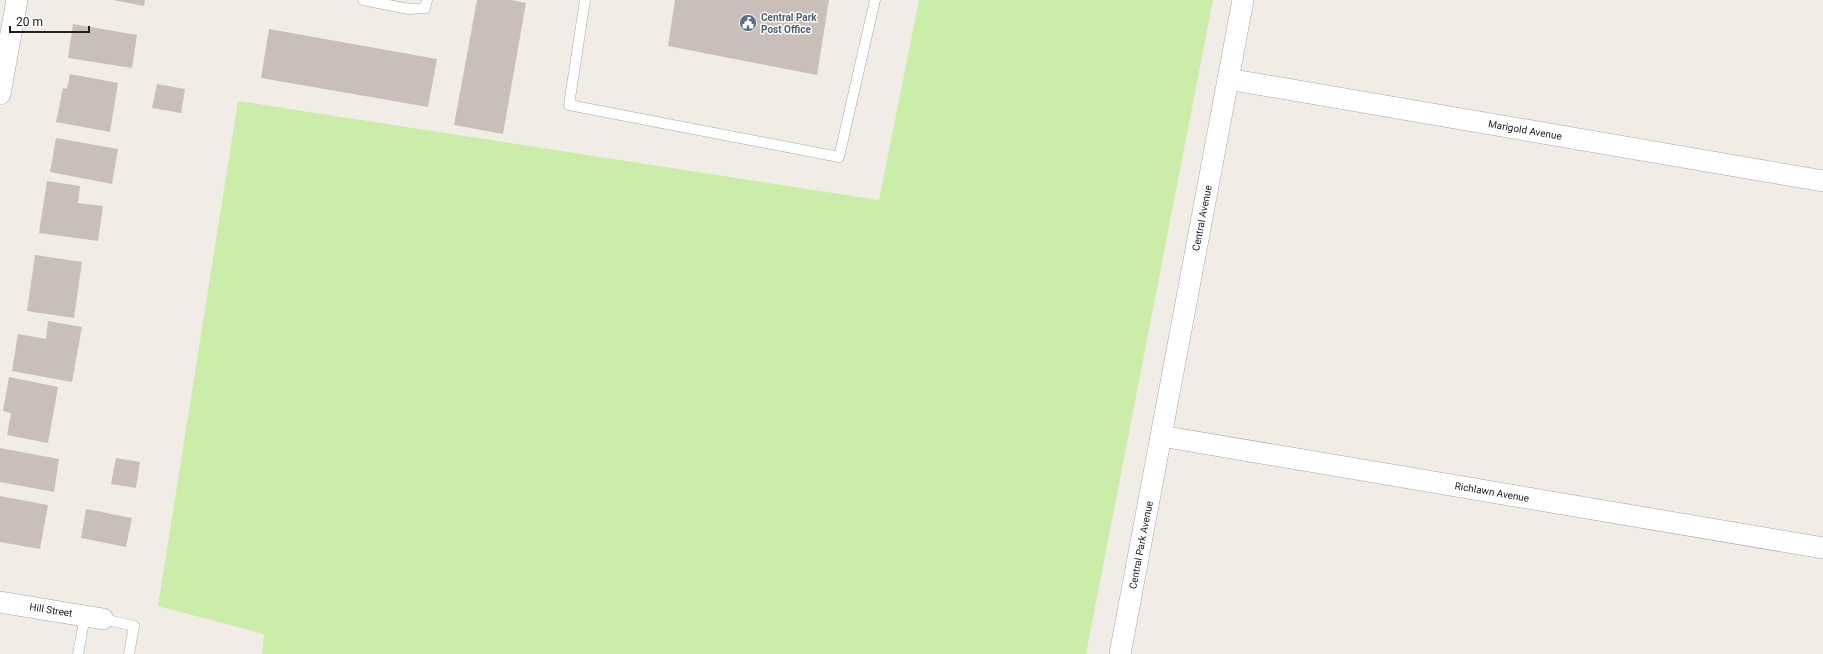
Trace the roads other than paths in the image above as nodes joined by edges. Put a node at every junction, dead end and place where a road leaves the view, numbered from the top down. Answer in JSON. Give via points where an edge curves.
{"nodes":[{"id":1,"x":16,"y":0,"type":"edge"},
{"id":2,"x":364,"y":0,"type":"edge"},
{"id":3,"x":426,"y":0,"type":"edge"},
{"id":4,"x":585,"y":0,"type":"edge"},
{"id":5,"x":875,"y":0,"type":"edge"},
{"id":6,"x":1243,"y":0,"type":"edge"},
{"id":7,"x":1228,"y":79,"type":"junction"},
{"id":8,"x":0,"y":94,"type":"edge"},
{"id":9,"x":1823,"y":181,"type":"edge"},
{"id":10,"x":1161,"y":436,"type":"junction"},
{"id":11,"x":1823,"y":548,"type":"edge"},
{"id":12,"x":0,"y":602,"type":"edge"},
{"id":13,"x":94,"y":617,"type":"junction"},
{"id":14,"x":78,"y":654,"type":"edge"},
{"id":15,"x":129,"y":654,"type":"edge"},
{"id":16,"x":1120,"y":654,"type":"edge"}],
"edges":[{"from":1,"to":8,"type":"street"},
{"from":2,"to":3,"type":"lane","via":[[409,9],[425,8]]},
{"from":4,"to":5,"type":"lane","via":[[569,105],[839,157]]},
{"from":6,"to":7,"type":"street","name":"Central Avenue"},
{"from":7,"to":9,"type":"street","name":"Marigold Avenue"},
{"from":7,"to":10,"type":"street","name":"Central Avenue"},
{"from":10,"to":11,"type":"street","name":"Richlawn Avenue"},
{"from":10,"to":16,"type":"street","name":"Central Park Avenue"},
{"from":12,"to":13,"type":"street","name":"Hill Street"},
{"from":13,"to":14,"type":"lane"},
{"from":13,"to":15,"type":"lane","via":[[134,626]]}]}
